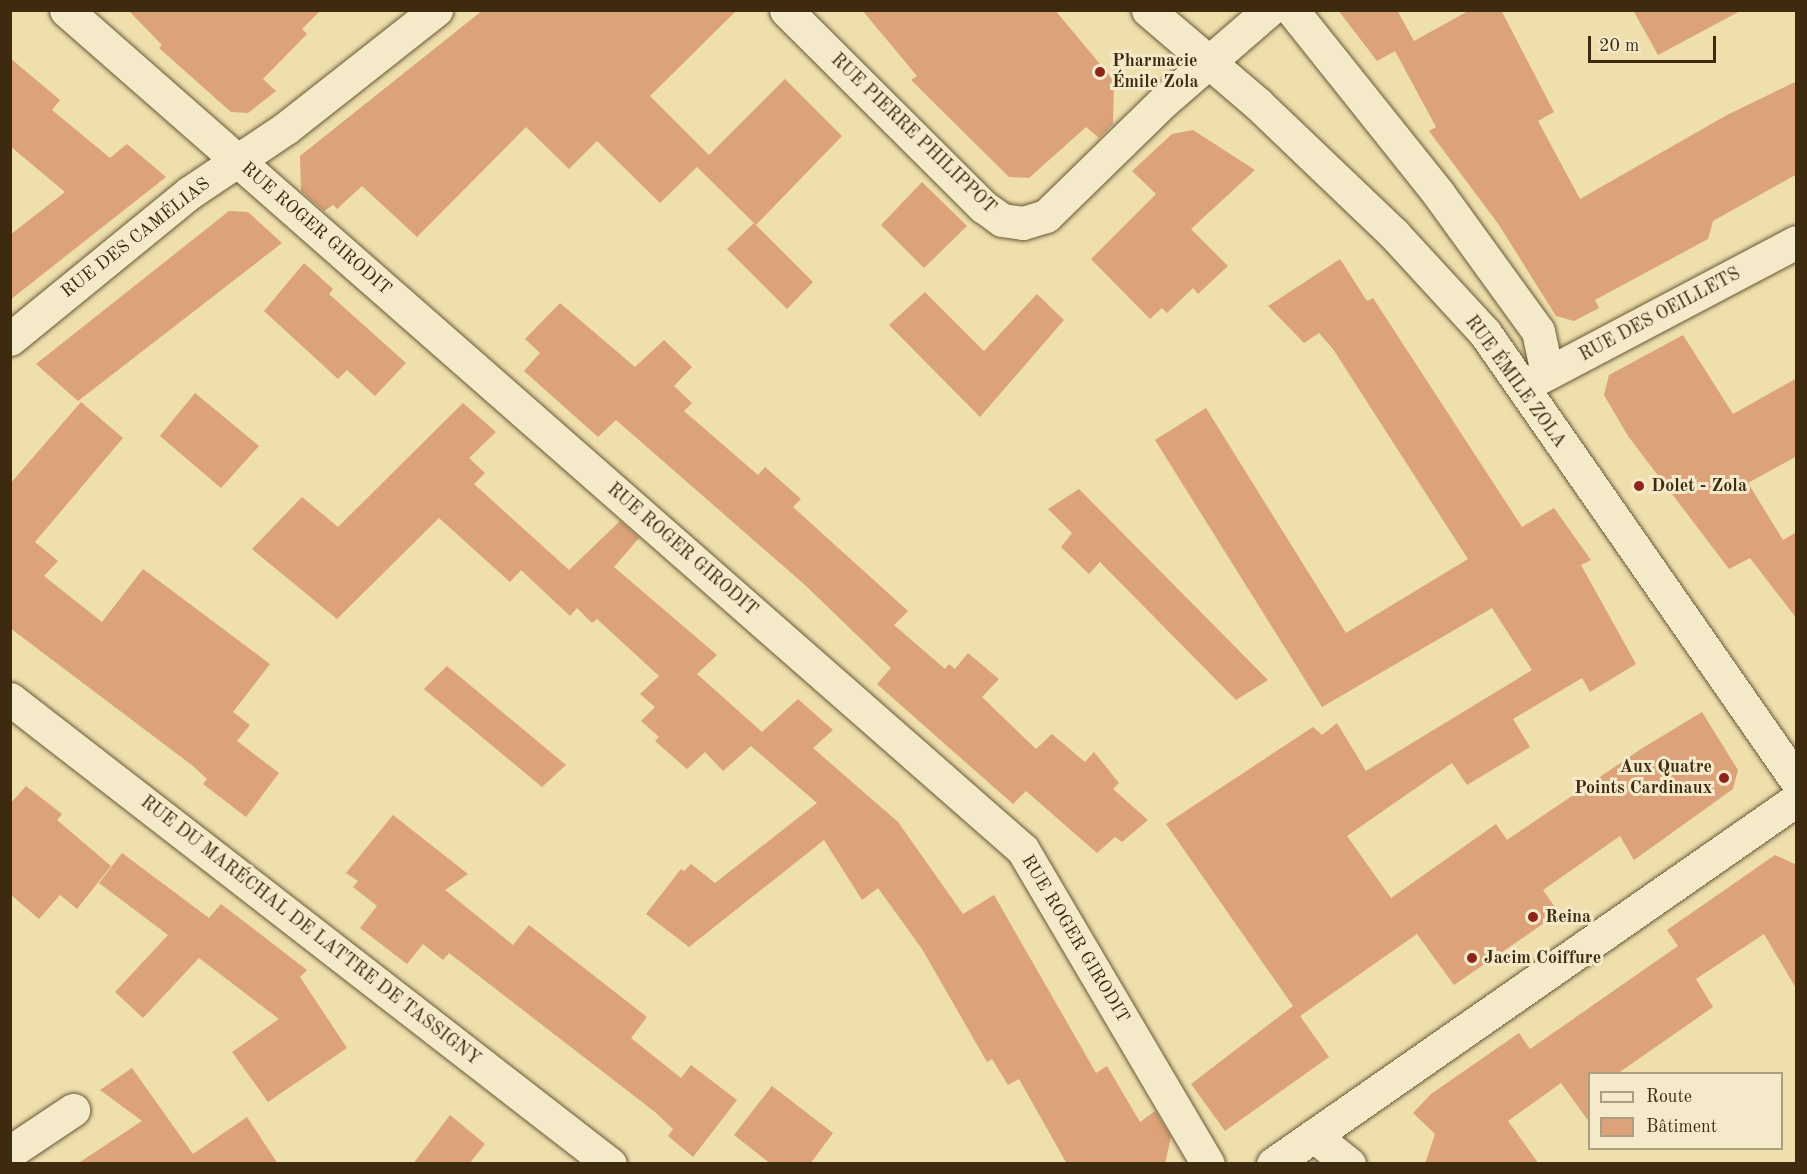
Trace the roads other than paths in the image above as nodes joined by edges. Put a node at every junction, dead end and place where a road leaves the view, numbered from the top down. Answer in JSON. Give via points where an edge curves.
{"nodes":[{"id":1,"x":66,"y":10,"type":"edge"},
{"id":2,"x":436,"y":10,"type":"edge"},
{"id":3,"x":786,"y":10,"type":"edge"},
{"id":4,"x":1148,"y":10,"type":"edge"},
{"id":5,"x":1269,"y":10,"type":"edge"},
{"id":6,"x":1292,"y":10,"type":"edge"},
{"id":7,"x":1209,"y":63,"type":"junction"},
{"id":8,"x":238,"y":160,"type":"junction"},
{"id":9,"x":1797,"y":242,"type":"edge"},
{"id":10,"x":10,"y":339,"type":"edge"},
{"id":11,"x":1535,"y":380,"type":"junction"},
{"id":12,"x":10,"y":699,"type":"edge"},
{"id":13,"x":1797,"y":780,"type":"edge"},
{"id":14,"x":1797,"y":800,"type":"edge"},
{"id":15,"x":73,"y":1110,"type":"dead end"},
{"id":16,"x":1314,"y":1136,"type":"junction"},
{"id":17,"x":10,"y":1152,"type":"edge"},
{"id":18,"x":602,"y":1162,"type":"edge"},
{"id":19,"x":1208,"y":1164,"type":"edge"},
{"id":20,"x":1274,"y":1164,"type":"edge"},
{"id":21,"x":1349,"y":1164,"type":"edge"}],
"edges":[{"from":1,"to":8,"type":"street","name":"RUE ROGER GIRODIT"},
{"from":2,"to":8,"type":"street","name":"RUE DES CAMÉLIAS"},
{"from":3,"to":7,"type":"street","name":"RUE PIERRE PHILIPPOT","via":[[1002,220],[1023,223],[1046,216],[1165,100]]},
{"from":4,"to":7,"type":"street","name":"RUE ÉMILE ZOLA"},
{"from":5,"to":7,"type":"street","name":"RUE PIERRE PHILIPPOT"},
{"from":6,"to":11,"type":"street","name":"RUE ÉMILE ZOLA","via":[[1438,193],[1538,332]]},
{"from":7,"to":11,"type":"street","name":"RUE ÉMILE ZOLA","via":[[1258,104],[1394,234],[1485,333]]},
{"from":8,"to":10,"type":"street","name":"RUE DES CAMÉLIAS","via":[[189,194]]},
{"from":8,"to":19,"type":"street","name":"RUE ROGER GIRODIT","via":[[1023,850]]},
{"from":9,"to":11,"type":"street","name":"RUE DES OEILLETS"},
{"from":11,"to":13,"type":"street","name":"RUE ÉMILE ZOLA"},
{"from":12,"to":18,"type":"street","name":"RUE DU MARÉCHAL DE LATTRE DE TASSIGNY"},
{"from":14,"to":16,"type":"street"},
{"from":15,"to":17,"type":"street"},
{"from":16,"to":20,"type":"street"},
{"from":16,"to":21,"type":"street"}]}
